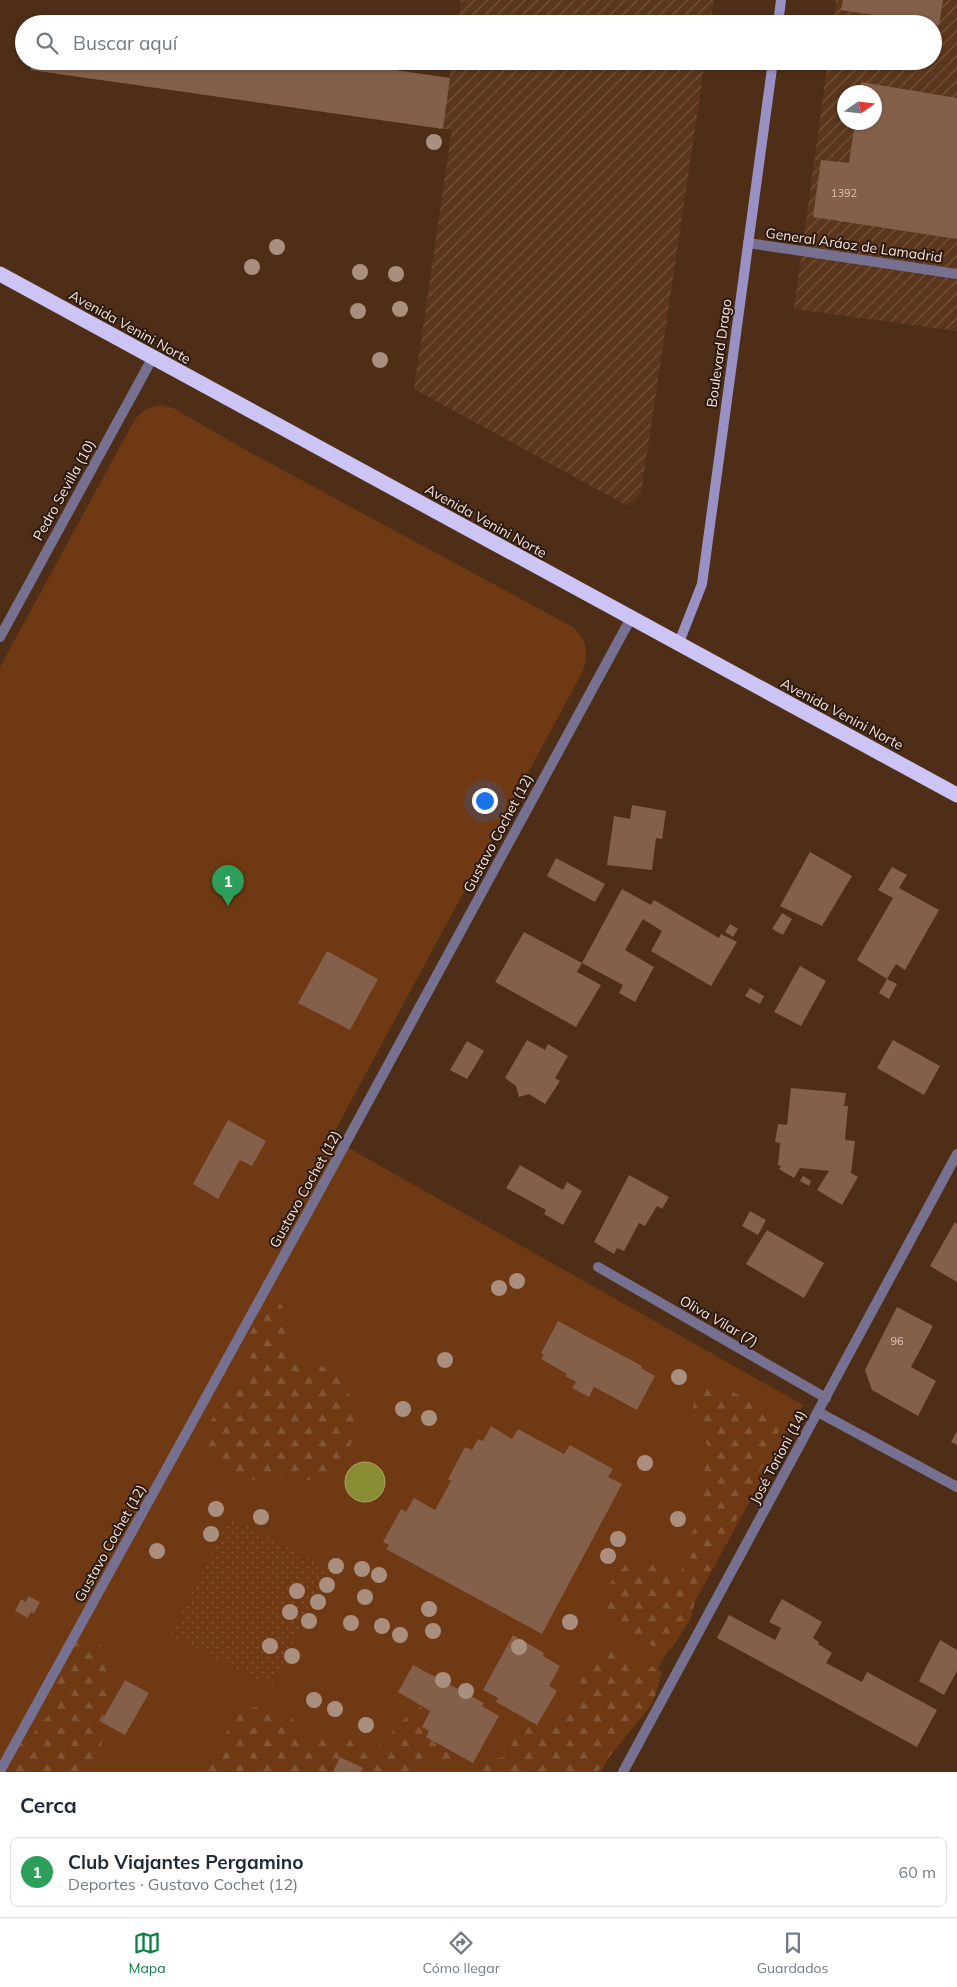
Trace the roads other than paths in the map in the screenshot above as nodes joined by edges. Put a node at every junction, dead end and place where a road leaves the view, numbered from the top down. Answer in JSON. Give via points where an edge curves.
{"nodes":[{"id":1,"x":781,"y":0,"type":"edge"},
{"id":2,"x":779,"y":15,"type":"edge"},
{"id":3,"x":772,"y":70,"type":"edge"},
{"id":4,"x":748,"y":243,"type":"junction"},
{"id":5,"x":0,"y":274,"type":"edge"},
{"id":6,"x":957,"y":274,"type":"edge"},
{"id":7,"x":153,"y":357,"type":"junction"},
{"id":8,"x":631,"y":618,"type":"junction"},
{"id":9,"x":0,"y":637,"type":"edge"},
{"id":10,"x":678,"y":645,"type":"junction"},
{"id":11,"x":957,"y":795,"type":"edge"},
{"id":12,"x":957,"y":1154,"type":"edge"},
{"id":13,"x":598,"y":1267,"type":"dead end"},
{"id":14,"x":826,"y":1398,"type":"junction"},
{"id":15,"x":818,"y":1412,"type":"junction"},
{"id":16,"x":957,"y":1487,"type":"edge"},
{"id":17,"x":0,"y":1771,"type":"edge"},
{"id":18,"x":623,"y":1772,"type":"edge"}],
"edges":[{"from":1,"to":2,"type":"main road"},
{"from":3,"to":4,"type":"main road","name":"Boulevard Drago"},
{"from":4,"to":6,"type":"street","name":"General Aráoz de Lamadrid"},
{"from":4,"to":10,"type":"main road","name":"Boulevard Drago","via":[[702,584]]},
{"from":5,"to":7,"type":"highway","name":"Avenida Venini Norte"},
{"from":7,"to":8,"type":"highway","name":"Avenida Venini Norte"},
{"from":7,"to":9,"type":"street","name":"Pedro Sevilla (10)"},
{"from":8,"to":10,"type":"highway","name":"Avenida Venini Norte"},
{"from":8,"to":17,"type":"street","name":"Gustavo Cochet (12)"},
{"from":10,"to":11,"type":"highway","name":"Avenida Venini Norte"},
{"from":12,"to":14,"type":"street","name":"José Torioni (14)"},
{"from":13,"to":14,"type":"street","name":"Oliva Vilar (7)"},
{"from":14,"to":15,"type":"street","name":"José Torioni (14)"},
{"from":15,"to":16,"type":"street"},
{"from":15,"to":18,"type":"street","name":"José Torioni (14)"}]}
